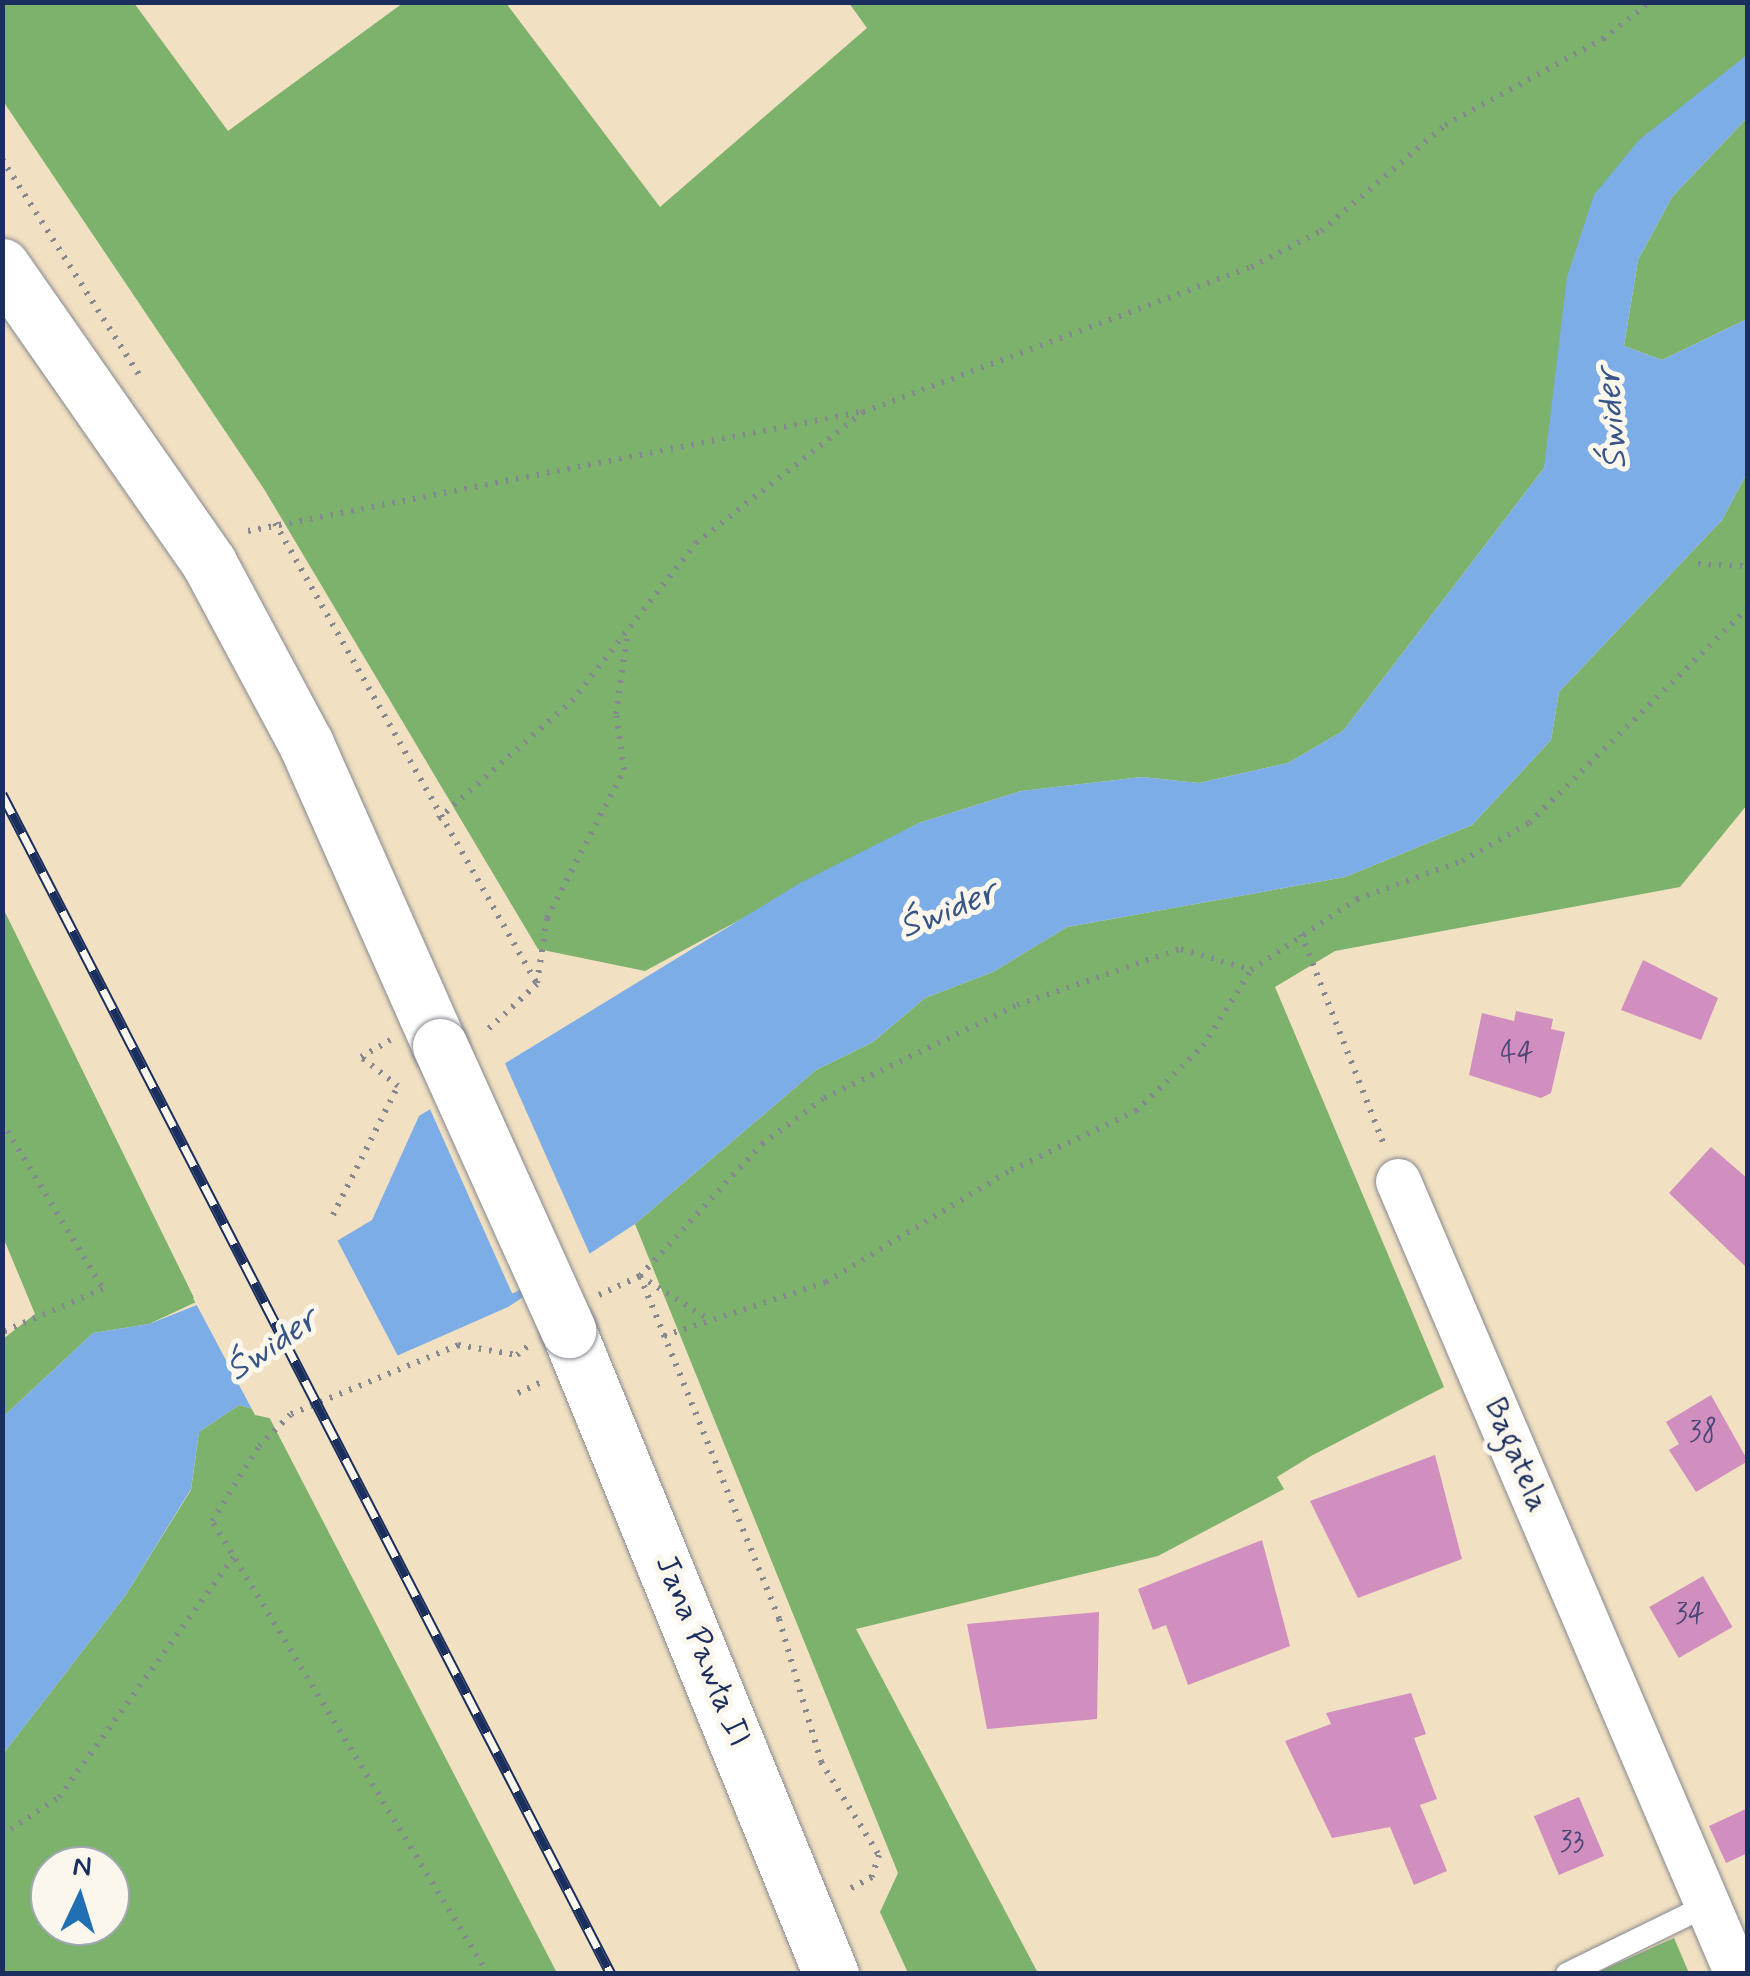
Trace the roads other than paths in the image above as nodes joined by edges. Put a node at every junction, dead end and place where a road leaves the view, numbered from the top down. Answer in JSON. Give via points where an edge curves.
{"nodes":[{"id":1,"x":2,"y":266,"type":"edge"},
{"id":2,"x":1398,"y":1181,"type":"road end"},
{"id":3,"x":1723,"y":1908,"type":"edge"},
{"id":4,"x":830,"y":1974,"type":"edge"},
{"id":5,"x":1567,"y":1974,"type":"edge"},
{"id":6,"x":1737,"y":1974,"type":"edge"}],
"edges":[{"from":1,"to":4,"type":"main road","name":"Jana Pawła II","bridge":true,"via":[[208,563],[306,744],[429,1051],[568,1330]]},
{"from":2,"to":3,"type":"street","name":"Bagatela"},
{"from":3,"to":5,"type":"lane"},
{"from":3,"to":6,"type":"street","name":"Bagatela"}]}
